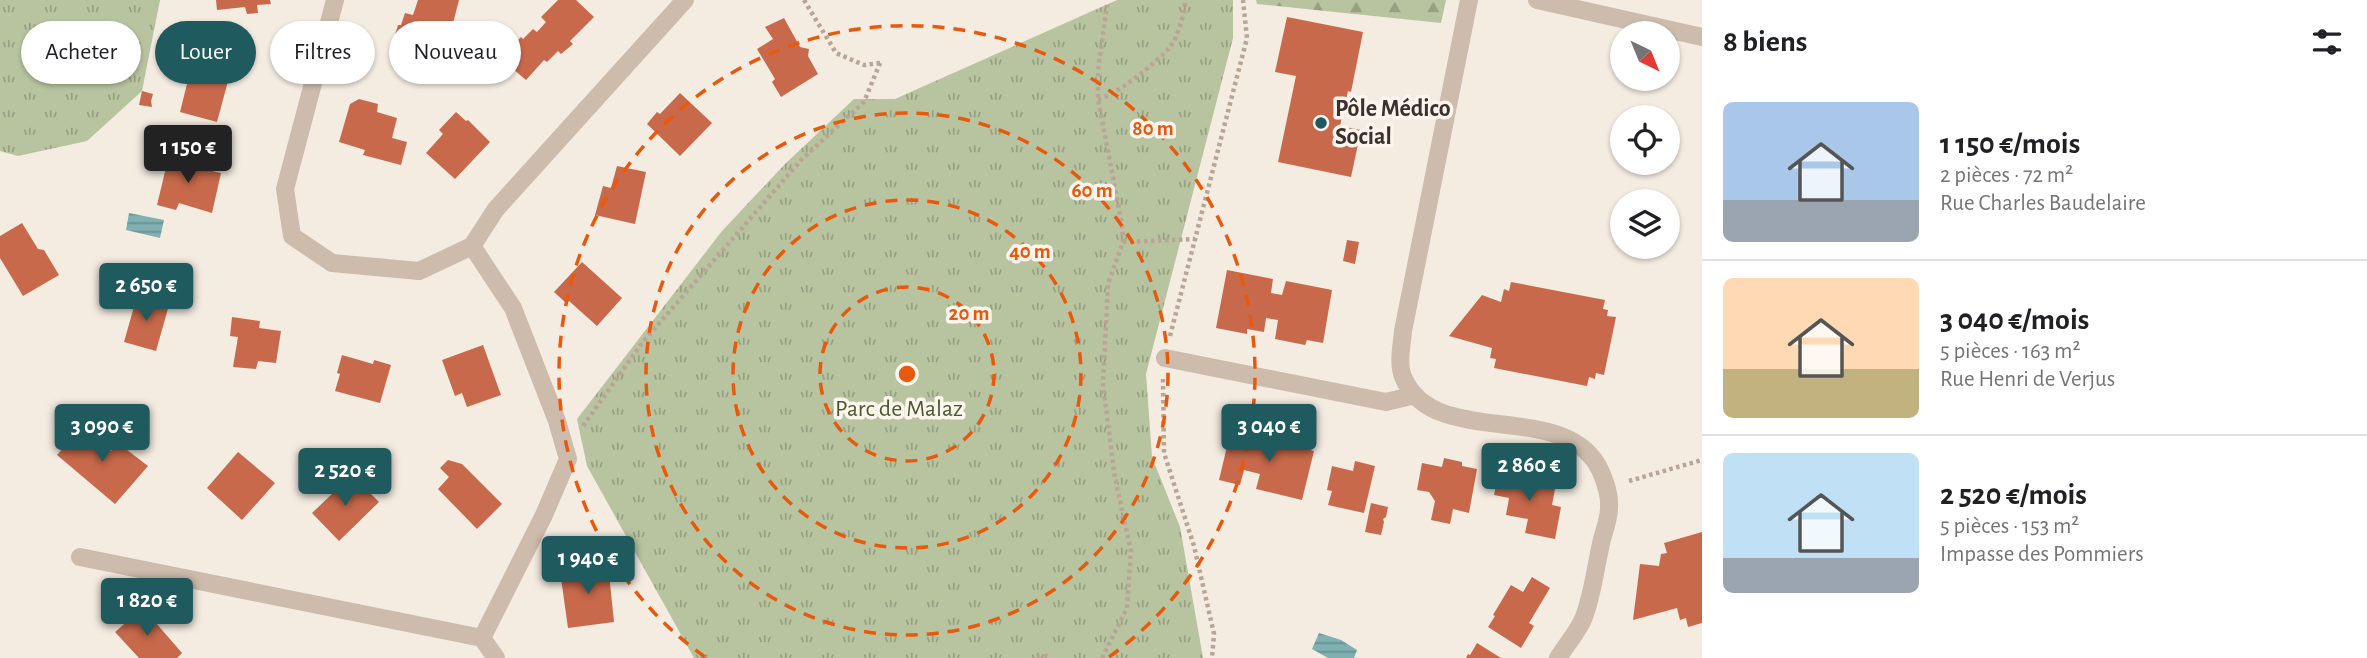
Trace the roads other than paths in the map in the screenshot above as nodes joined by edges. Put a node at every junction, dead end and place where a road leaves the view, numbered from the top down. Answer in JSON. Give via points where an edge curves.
{"nodes":[{"id":1,"x":335,"y":0,"type":"edge"},
{"id":2,"x":685,"y":0,"type":"edge"},
{"id":3,"x":1469,"y":0,"type":"edge"},
{"id":4,"x":1536,"y":0,"type":"edge"},
{"id":5,"x":1702,"y":37,"type":"edge"},
{"id":6,"x":472,"y":246,"type":"junction"},
{"id":7,"x":1165,"y":358,"type":"dead end"},
{"id":8,"x":1415,"y":395,"type":"junction"},
{"id":9,"x":80,"y":557,"type":"dead end"},
{"id":10,"x":482,"y":638,"type":"junction"},
{"id":11,"x":496,"y":658,"type":"edge"},
{"id":12,"x":1558,"y":658,"type":"edge"}],
"edges":[{"from":1,"to":6,"type":"street","via":[[285,189],[292,236],[332,263],[419,271]]},
{"from":2,"to":6,"type":"street","via":[[496,209]]},
{"from":3,"to":8,"type":"street","via":[[1403,331],[1403,378]]},
{"from":4,"to":5,"type":"street"},
{"from":6,"to":10,"type":"street","via":[[513,308],[568,459]]},
{"from":7,"to":8,"type":"street","via":[[1386,402]]},
{"from":8,"to":12,"type":"street","via":[[1440,413],[1575,440],[1595,460],[1608,487],[1609,509],[1583,619]]},
{"from":9,"to":10,"type":"street"},
{"from":10,"to":11,"type":"street"}]}
